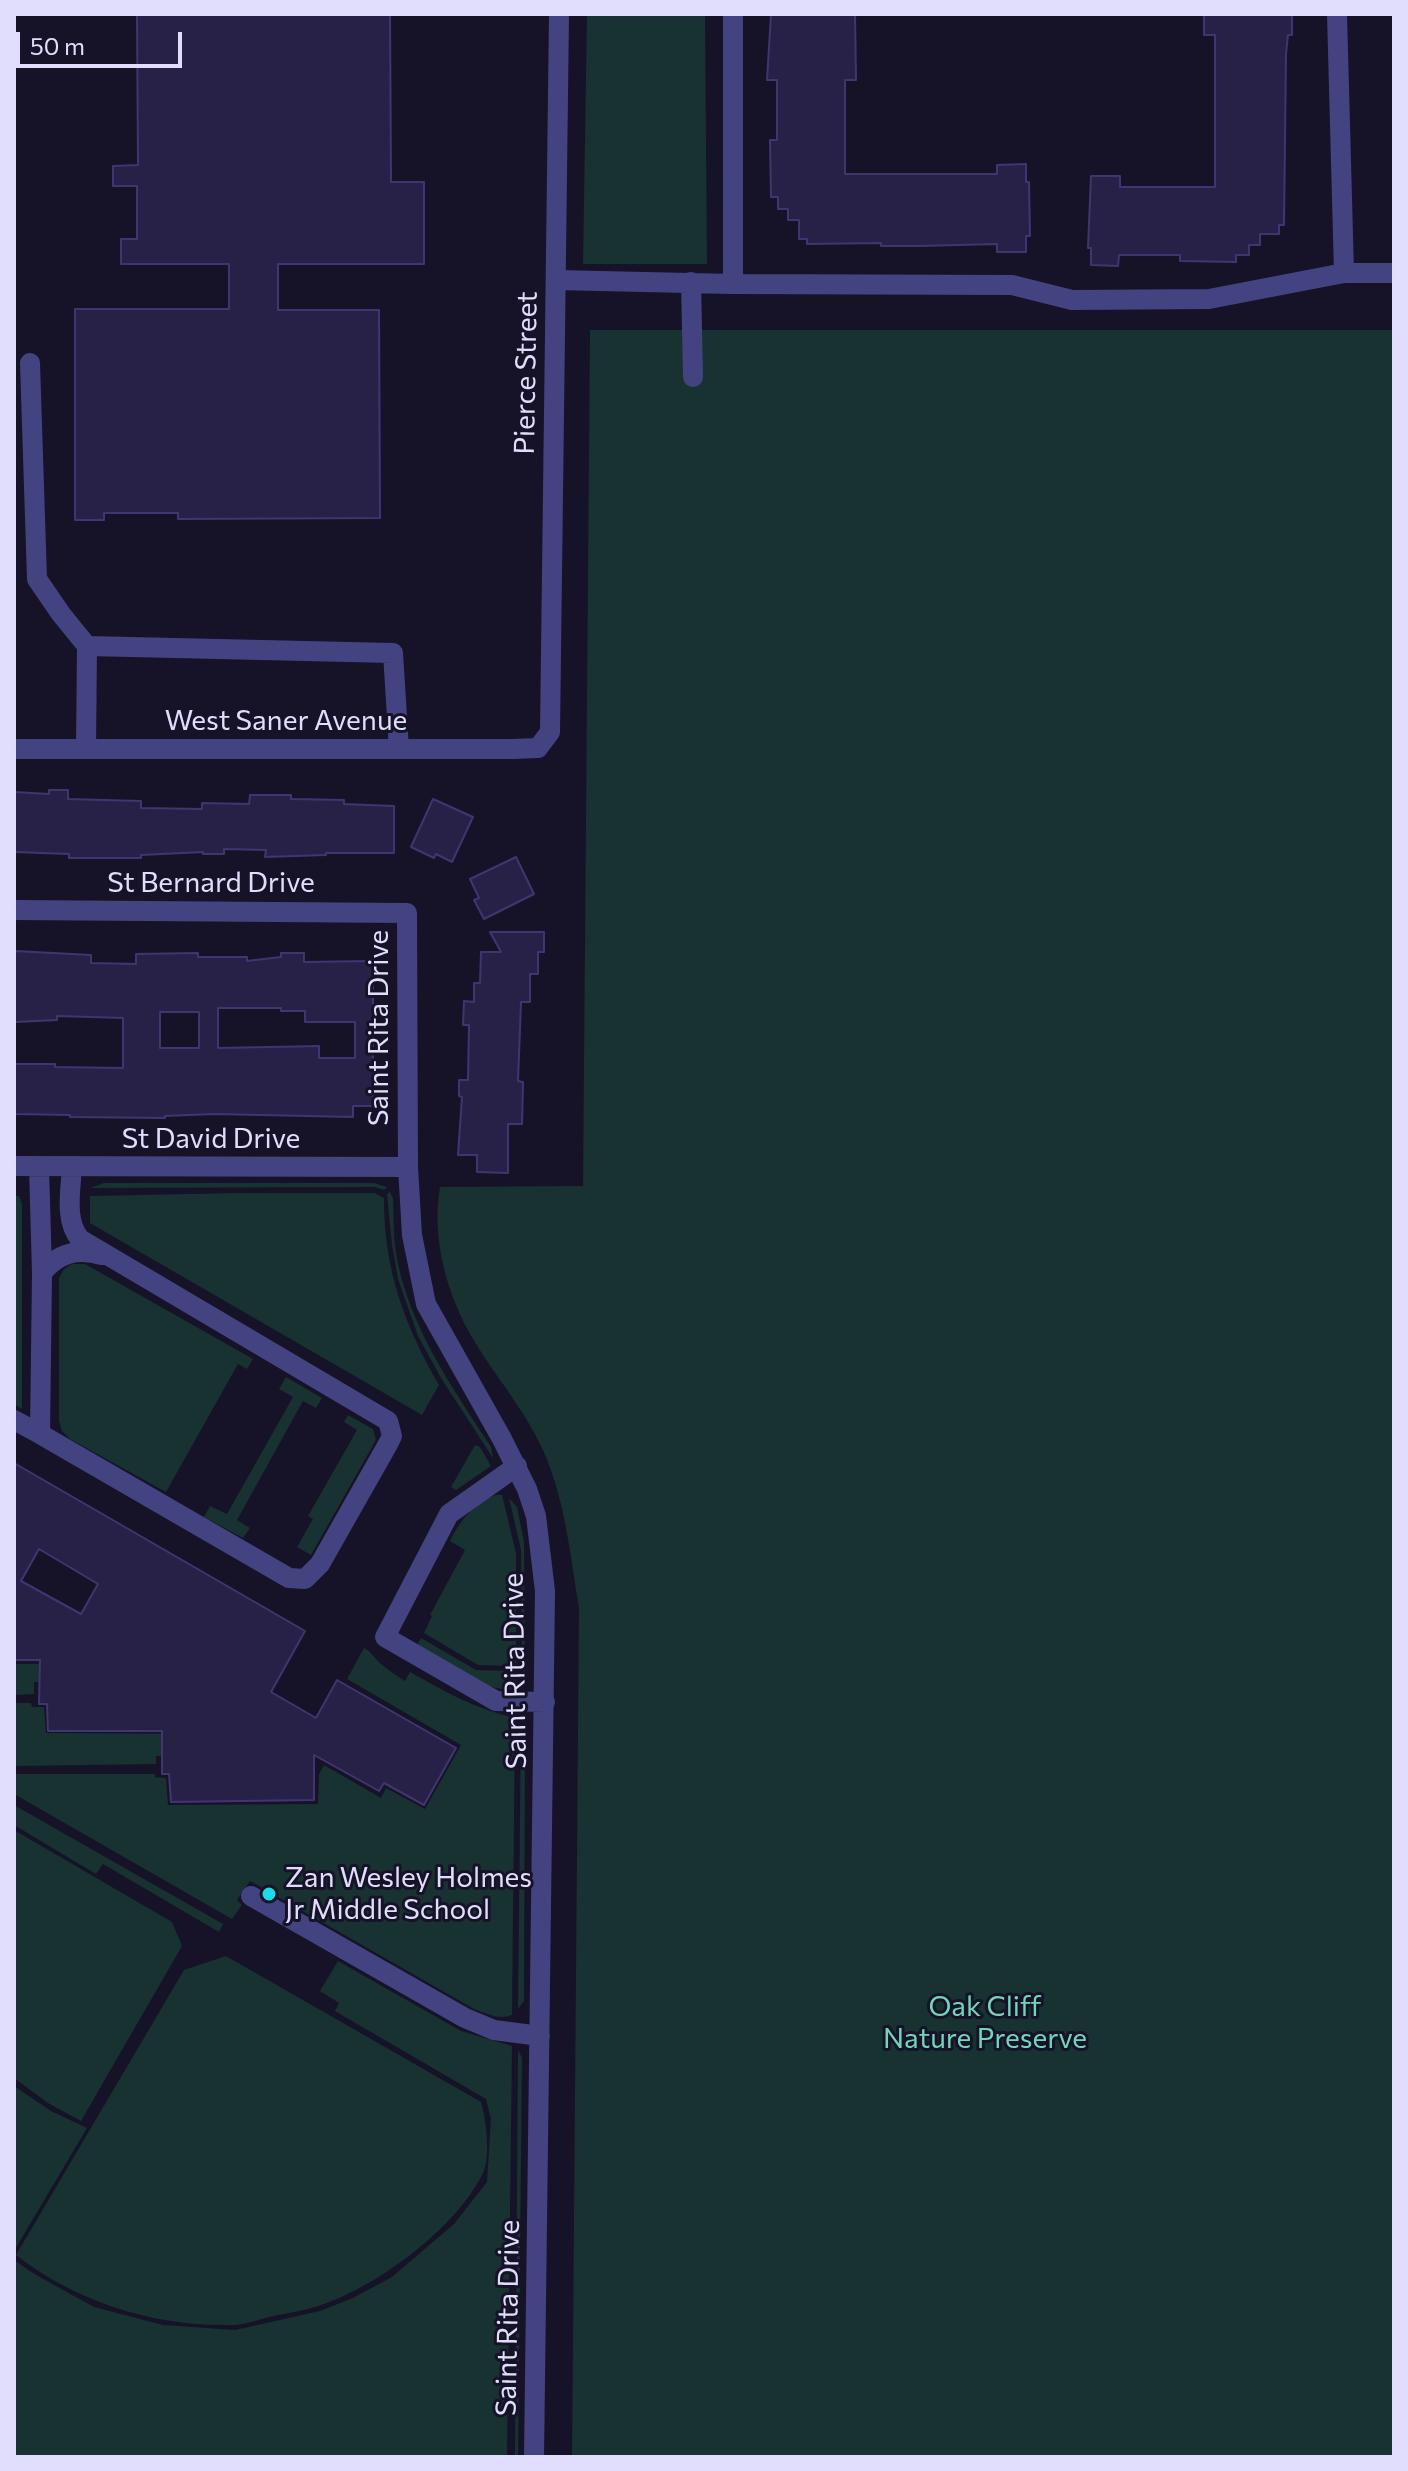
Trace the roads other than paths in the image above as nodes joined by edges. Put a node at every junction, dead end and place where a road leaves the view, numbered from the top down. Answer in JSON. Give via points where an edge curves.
{"nodes":[{"id":1,"x":559,"y":14,"type":"edge"},
{"id":2,"x":733,"y":14,"type":"edge"},
{"id":3,"x":1337,"y":14,"type":"edge"},
{"id":4,"x":1344,"y":273,"type":"junction"},
{"id":5,"x":1394,"y":273,"type":"edge"},
{"id":6,"x":556,"y":280,"type":"junction"},
{"id":7,"x":691,"y":282,"type":"junction"},
{"id":8,"x":733,"y":284,"type":"junction"},
{"id":9,"x":30,"y":363,"type":"dead end"},
{"id":10,"x":693,"y":377,"type":"dead end"},
{"id":11,"x":87,"y":646,"type":"junction"},
{"id":12,"x":550,"y":732,"type":"joint"},
{"id":13,"x":14,"y":749,"type":"edge"},
{"id":14,"x":86,"y":749,"type":"junction"},
{"id":15,"x":399,"y":749,"type":"junction"},
{"id":16,"x":14,"y":910,"type":"edge"},
{"id":17,"x":407,"y":913,"type":"joint"},
{"id":18,"x":14,"y":1166,"type":"edge"},
{"id":19,"x":39,"y":1166,"type":"junction"},
{"id":20,"x":72,"y":1166,"type":"junction"},
{"id":21,"x":408,"y":1167,"type":"junction"},
{"id":22,"x":109,"y":1257,"type":"junction"},
{"id":23,"x":42,"y":1273,"type":"junction"},
{"id":24,"x":14,"y":1420,"type":"edge"},
{"id":25,"x":40,"y":1434,"type":"junction"},
{"id":26,"x":517,"y":1466,"type":"junction"},
{"id":27,"x":545,"y":1702,"type":"junction"},
{"id":28,"x":251,"y":1896,"type":"dead end"},
{"id":29,"x":540,"y":2036,"type":"junction"},
{"id":30,"x":534,"y":2457,"type":"edge"}],
"edges":[{"from":1,"to":6,"type":"street","name":"Pierce Street"},
{"from":2,"to":8,"type":"street"},
{"from":3,"to":4,"type":"street"},
{"from":4,"to":5,"type":"street"},
{"from":4,"to":8,"type":"street","via":[[1209,299],[1072,300],[1012,285]]},
{"from":6,"to":7,"type":"street"},
{"from":6,"to":12,"type":"street","name":"Pierce Street"},
{"from":7,"to":8,"type":"street"},
{"from":7,"to":10,"type":"street"},
{"from":9,"to":11,"type":"street","via":[[37,579]]},
{"from":11,"to":14,"type":"street"},
{"from":11,"to":15,"type":"street","via":[[393,653]]},
{"from":12,"to":15,"type":"street","name":"West Saner Avenue","via":[[538,748]]},
{"from":13,"to":14,"type":"street","name":"West Saner Avenue"},
{"from":14,"to":15,"type":"street","name":"West Saner Avenue"},
{"from":16,"to":17,"type":"street","name":"St Bernard Drive"},
{"from":17,"to":21,"type":"street","name":"Saint Rita Drive"},
{"from":18,"to":19,"type":"street","name":"St David Drive"},
{"from":19,"to":20,"type":"street","name":"St David Drive"},
{"from":19,"to":23,"type":"street"},
{"from":20,"to":21,"type":"street","name":"St David Drive"},
{"from":20,"to":22,"type":"street","via":[[73,1231]]},
{"from":21,"to":26,"type":"street","name":"Saint Rita Drive","via":[[412,1235],[426,1304]]},
{"from":22,"to":23,"type":"street","via":[[86,1251],[65,1254]]},
{"from":22,"to":25,"type":"street","via":[[382,1416],[392,1436],[320,1564],[297,1580]]},
{"from":23,"to":25,"type":"street"},
{"from":24,"to":25,"type":"street"},
{"from":26,"to":27,"type":"street","name":"Saint Rita Drive","via":[[536,1516],[545,1591]]},
{"from":26,"to":27,"type":"street","via":[[449,1514],[385,1637],[496,1701]]},
{"from":27,"to":29,"type":"street","name":"Saint Rita Drive"},
{"from":28,"to":29,"type":"street","via":[[465,2018],[494,2030]]},
{"from":29,"to":30,"type":"street","name":"Saint Rita Drive"}]}
